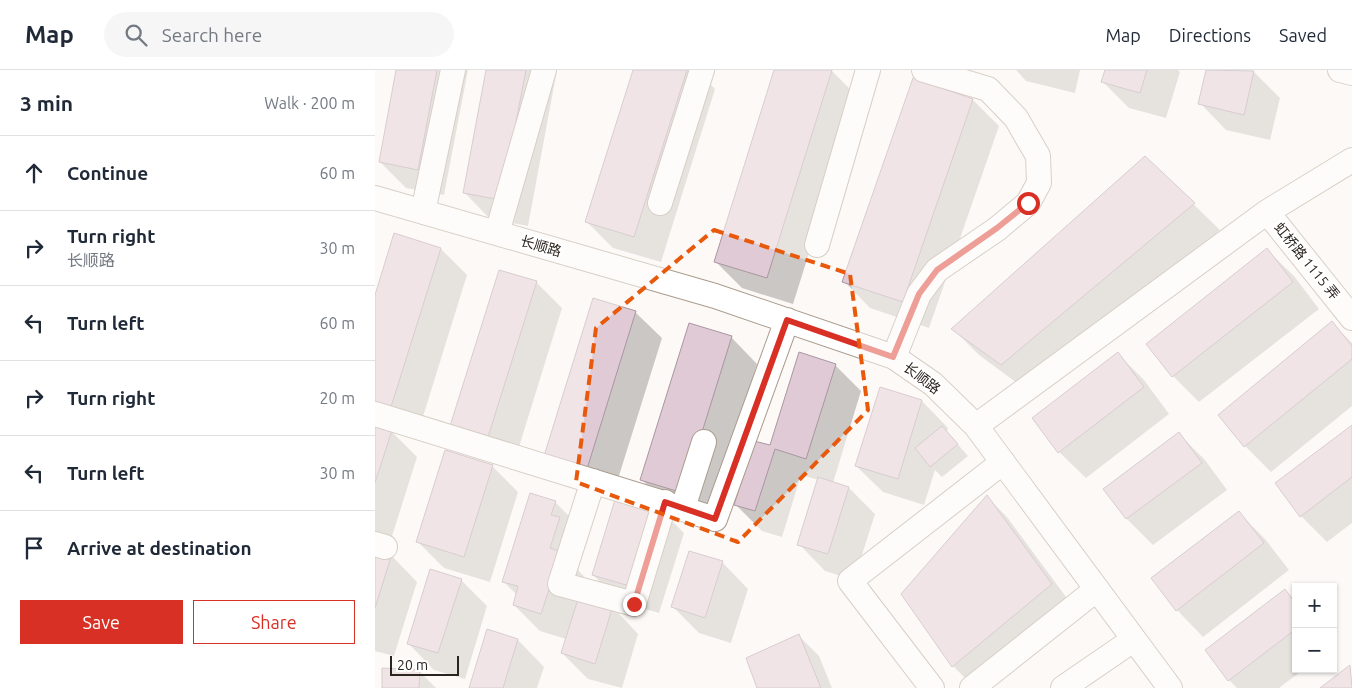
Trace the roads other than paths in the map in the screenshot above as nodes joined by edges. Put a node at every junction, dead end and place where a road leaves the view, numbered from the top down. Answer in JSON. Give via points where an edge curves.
{"nodes":[{"id":1,"x":453,"y":70,"type":"edge"},
{"id":2,"x":544,"y":70,"type":"edge"},
{"id":3,"x":701,"y":70,"type":"edge"},
{"id":4,"x":868,"y":70,"type":"edge"},
{"id":5,"x":924,"y":70,"type":"edge"},
{"id":6,"x":1339,"y":70,"type":"edge"},
{"id":7,"x":1352,"y":73,"type":"edge"},
{"id":8,"x":1352,"y":160,"type":"edge"},
{"id":9,"x":375,"y":198,"type":"edge"},
{"id":10,"x":661,"y":203,"type":"dead end"},
{"id":11,"x":423,"y":212,"type":"junction"},
{"id":12,"x":1267,"y":212,"type":"junction"},
{"id":13,"x":497,"y":233,"type":"junction"},
{"id":14,"x":817,"y":245,"type":"dead end"},
{"id":15,"x":1352,"y":318,"type":"edge"},
{"id":16,"x":787,"y":320,"type":"junction"},
{"id":17,"x":893,"y":357,"type":"junction"},
{"id":18,"x":375,"y":414,"type":"edge"},
{"id":19,"x":976,"y":426,"type":"junction"},
{"id":20,"x":704,"y":442,"type":"dead end"},
{"id":21,"x":1003,"y":462,"type":"junction"},
{"id":22,"x":593,"y":482,"type":"junction"},
{"id":23,"x":674,"y":505,"type":"junction"},
{"id":24,"x":1097,"y":589,"type":"junction"},
{"id":25,"x":1133,"y":640,"type":"junction"},
{"id":26,"x":932,"y":688,"type":"edge"},
{"id":27,"x":973,"y":688,"type":"edge"},
{"id":28,"x":1063,"y":688,"type":"edge"},
{"id":29,"x":1170,"y":688,"type":"edge"}],
"edges":[{"from":1,"to":11,"type":"street"},
{"from":2,"to":13,"type":"street"},
{"from":3,"to":10,"type":"street"},
{"from":4,"to":14,"type":"street"},
{"from":5,"to":17,"type":"street","via":[[988,89],[1016,118],[1038,156],[1039,183],[1028,203],[937,270],[919,294]]},
{"from":6,"to":7,"type":"street"},
{"from":8,"to":12,"type":"street","name":"虹桥路 1115 弄"},
{"from":9,"to":11,"type":"street","name":"长顺路"},
{"from":11,"to":13,"type":"street","name":"长顺路"},
{"from":12,"to":15,"type":"street","name":"虹桥路 1115 弄"},
{"from":12,"to":19,"type":"street"},
{"from":13,"to":16,"type":"street","name":"长顺路"},
{"from":16,"to":17,"type":"street","name":"长顺路"},
{"from":16,"to":23,"type":"street","via":[[715,519]]},
{"from":17,"to":19,"type":"street","name":"长顺路","via":[[933,384]]},
{"from":18,"to":22,"type":"street"},
{"from":19,"to":21,"type":"street","name":"长顺路"},
{"from":20,"to":23,"type":"street"},
{"from":21,"to":24,"type":"street","name":"长顺路"},
{"from":21,"to":26,"type":"street","via":[[850,581]]},
{"from":22,"to":23,"type":"street"},
{"from":22,"to":23,"type":"street","via":[[560,584],[634,604]]},
{"from":24,"to":25,"type":"street","name":"长顺路"},
{"from":24,"to":27,"type":"street"},
{"from":25,"to":28,"type":"street"},
{"from":25,"to":29,"type":"street","name":"长顺路"}]}
